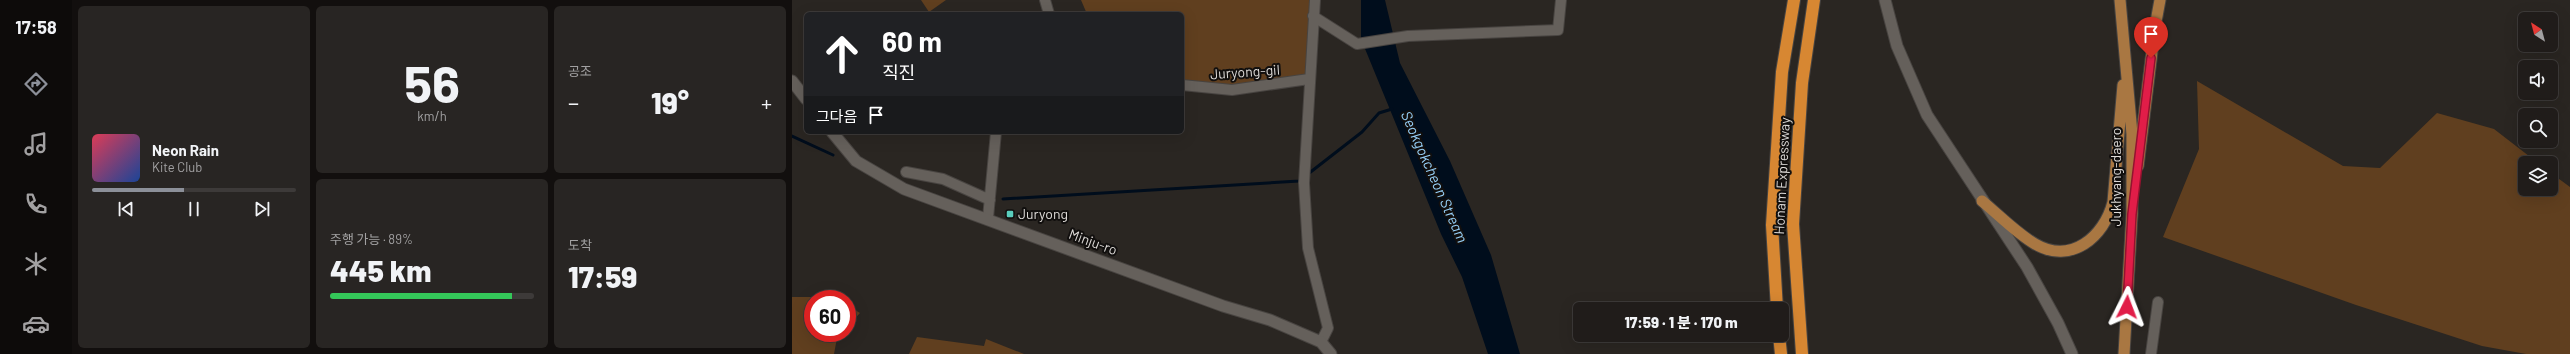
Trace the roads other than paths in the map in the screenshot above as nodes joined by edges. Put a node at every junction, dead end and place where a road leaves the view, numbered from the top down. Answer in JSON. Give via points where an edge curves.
{"nodes":[{"id":1,"x":1045,"y":0,"type":"edge"},
{"id":2,"x":1315,"y":0,"type":"edge"},
{"id":3,"x":1561,"y":0,"type":"edge"},
{"id":4,"x":1794,"y":0,"type":"edge"},
{"id":5,"x":1814,"y":0,"type":"edge"},
{"id":6,"x":1885,"y":0,"type":"edge"},
{"id":7,"x":2120,"y":0,"type":"edge"},
{"id":8,"x":2160,"y":0,"type":"edge"},
{"id":9,"x":1048,"y":12,"type":"edge"},
{"id":10,"x":1313,"y":16,"type":"junction"},
{"id":11,"x":2125,"y":49,"type":"junction"},
{"id":12,"x":1309,"y":79,"type":"junction"},
{"id":13,"x":792,"y":81,"type":"edge"},
{"id":14,"x":1184,"y":86,"type":"edge"},
{"id":15,"x":804,"y":96,"type":"edge"},
{"id":16,"x":834,"y":134,"type":"edge"},
{"id":17,"x":996,"y":134,"type":"edge"},
{"id":18,"x":906,"y":172,"type":"dead end"},
{"id":19,"x":990,"y":200,"type":"junction"},
{"id":20,"x":1982,"y":201,"type":"junction"},
{"id":21,"x":2132,"y":214,"type":"junction"},
{"id":22,"x":988,"y":218,"type":"junction"},
{"id":23,"x":1777,"y":302,"type":"edge"},
{"id":24,"x":2158,"y":302,"type":"dead end"},
{"id":25,"x":1321,"y":342,"type":"junction"},
{"id":26,"x":1780,"y":342,"type":"edge"},
{"id":27,"x":1331,"y":354,"type":"edge"},
{"id":28,"x":1781,"y":354,"type":"edge"},
{"id":29,"x":1802,"y":354,"type":"edge"},
{"id":30,"x":2072,"y":354,"type":"edge"},
{"id":31,"x":2124,"y":354,"type":"edge"},
{"id":32,"x":2151,"y":354,"type":"edge"}],
"edges":[{"from":1,"to":9,"type":"street"},
{"from":2,"to":10,"type":"street"},
{"from":3,"to":10,"type":"street","via":[[1558,30],[1400,37],[1357,44]]},
{"from":4,"to":23,"type":"highway","name":"Honam Expressway","via":[[1782,72],[1772,225]]},
{"from":5,"to":29,"type":"highway","name":"Honam Expressway","via":[[1802,84],[1793,224]]},
{"from":6,"to":20,"type":"main road","via":[[1897,46],[1927,115]]},
{"from":7,"to":11,"type":"main road","name":"Jukhyang-daero"},
{"from":8,"to":21,"type":"main road"},
{"from":10,"to":12,"type":"street"},
{"from":11,"to":20,"type":"main road","via":[[2113,202],[2109,219],[2099,233],[2086,244],[2075,248],[2052,250],[2036,244]]},
{"from":11,"to":21,"type":"main road","name":"Jukhyang-daero","via":[[2132,134]]},
{"from":12,"to":14,"type":"street","name":"Juryong-gil","via":[[1232,90]]},
{"from":12,"to":25,"type":"street","via":[[1304,184],[1308,248],[1328,328]]},
{"from":13,"to":15,"type":"main road"},
{"from":16,"to":22,"type":"main road","name":"Minju-ro","via":[[856,161],[883,178],[904,189]]},
{"from":17,"to":19,"type":"street"},
{"from":18,"to":19,"type":"street","via":[[943,179]]},
{"from":19,"to":22,"type":"street"},
{"from":20,"to":30,"type":"main road","via":[[2027,267],[2058,322]]},
{"from":21,"to":31,"type":"main road","name":"Jukhyang-daero"},
{"from":22,"to":25,"type":"main road","name":"Minju-ro","via":[[1223,306],[1270,320]]},
{"from":24,"to":32,"type":"street"},
{"from":25,"to":27,"type":"main road","name":"Minju-ro"},
{"from":26,"to":28,"type":"highway"}]}
